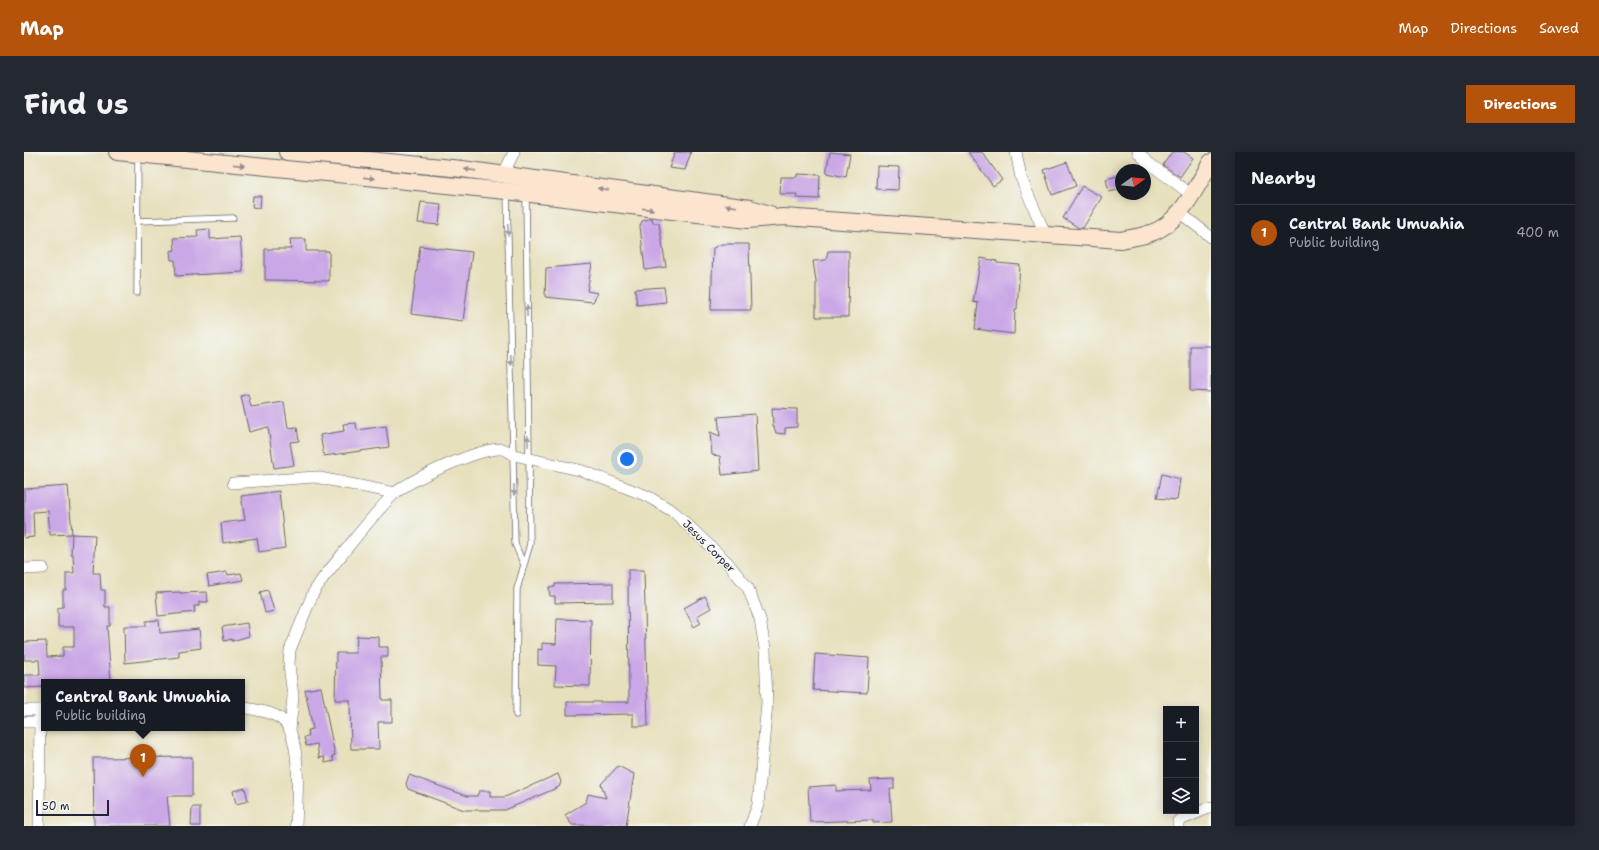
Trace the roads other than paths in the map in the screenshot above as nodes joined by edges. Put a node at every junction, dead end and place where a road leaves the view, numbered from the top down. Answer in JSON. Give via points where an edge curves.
{"nodes":[{"id":1,"x":117,"y":152,"type":"edge"},
{"id":2,"x":287,"y":152,"type":"edge"},
{"id":3,"x":514,"y":152,"type":"edge"},
{"id":4,"x":1016,"y":152,"type":"edge"},
{"id":5,"x":1138,"y":152,"type":"edge"},
{"id":6,"x":138,"y":154,"type":"junction"},
{"id":7,"x":1211,"y":162,"type":"edge"},
{"id":8,"x":506,"y":181,"type":"junction"},
{"id":9,"x":526,"y":186,"type":"junction"},
{"id":10,"x":1192,"y":195,"type":"junction"},
{"id":11,"x":1179,"y":212,"type":"junction"},
{"id":12,"x":233,"y":218,"type":"dead end"},
{"id":13,"x":137,"y":221,"type":"junction"},
{"id":14,"x":1046,"y":236,"type":"junction"},
{"id":15,"x":1211,"y":236,"type":"edge"},
{"id":16,"x":137,"y":293,"type":"dead end"},
{"id":17,"x":514,"y":455,"type":"junction"},
{"id":18,"x":529,"y":458,"type":"junction"},
{"id":19,"x":233,"y":483,"type":"dead end"},
{"id":20,"x":395,"y":493,"type":"junction"},
{"id":21,"x":523,"y":563,"type":"junction"},
{"id":22,"x":43,"y":568,"type":"dead end"},
{"id":23,"x":24,"y":569,"type":"edge"},
{"id":24,"x":245,"y":708,"type":"edge"},
{"id":25,"x":24,"y":710,"type":"edge"},
{"id":26,"x":41,"y":710,"type":"edge"},
{"id":27,"x":516,"y":715,"type":"dead end"},
{"id":28,"x":24,"y":722,"type":"edge"},
{"id":29,"x":41,"y":722,"type":"edge"},
{"id":30,"x":290,"y":730,"type":"junction"},
{"id":31,"x":42,"y":731,"type":"edge"},
{"id":32,"x":1211,"y":807,"type":"edge"},
{"id":33,"x":39,"y":826,"type":"edge"},
{"id":34,"x":296,"y":826,"type":"edge"},
{"id":35,"x":750,"y":826,"type":"edge"},
{"id":36,"x":1178,"y":826,"type":"edge"}],
"edges":[{"from":1,"to":6,"type":"street"},
{"from":8,"to":2,"type":"street","one_way":true},
{"from":3,"to":8,"type":"street"},
{"from":4,"to":14,"type":"street","via":[[1021,178]]},
{"from":5,"to":10,"type":"street","via":[[1146,161]]},
{"from":6,"to":8,"type":"street","one_way":true},
{"from":6,"to":13,"type":"lane"},
{"from":7,"to":10,"type":"street"},
{"from":8,"to":9,"type":"street"},
{"from":8,"to":17,"type":"lane","one_way":true},
{"from":9,"to":14,"type":"street","via":[[748,220],[783,217]]},
{"from":18,"to":9,"type":"lane","one_way":true},
{"from":10,"to":11,"type":"street"},
{"from":11,"to":14,"type":"street","via":[[1162,229],[1146,236],[1127,239]]},
{"from":11,"to":15,"type":"street"},
{"from":12,"to":13,"type":"lane"},
{"from":13,"to":16,"type":"lane"},
{"from":17,"to":18,"type":"street","name":"Jesus Corper"},
{"from":17,"to":20,"type":"street","name":"Jesus Corper","via":[[500,449],[468,457]]},
{"from":17,"to":21,"type":"lane","one_way":true,"via":[[516,544]]},
{"from":18,"to":21,"type":"lane","via":[[530,544]]},
{"from":18,"to":35,"type":"street","name":"Jesus Corper","via":[[583,471],[647,496],[674,512],[727,562],[748,588],[760,619],[764,642],[767,703],[758,806]]},
{"from":19,"to":20,"type":"street","via":[[315,478]]},
{"from":20,"to":30,"type":"street","via":[[313,593],[290,650],[293,696]]},
{"from":21,"to":27,"type":"lane","via":[[518,589]]},
{"from":22,"to":23,"type":"street"},
{"from":24,"to":30,"type":"street","via":[[281,719]]},
{"from":25,"to":26,"type":"street"},
{"from":28,"to":29,"type":"street"},
{"from":30,"to":34,"type":"street","via":[[297,759]]},
{"from":31,"to":33,"type":"street"},
{"from":32,"to":36,"type":"street","via":[[1178,821]]}]}
